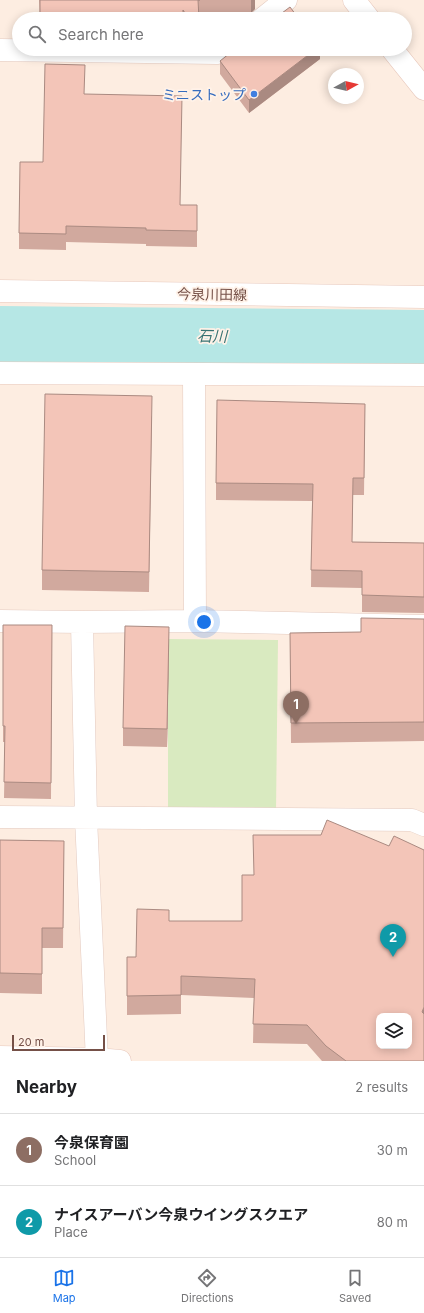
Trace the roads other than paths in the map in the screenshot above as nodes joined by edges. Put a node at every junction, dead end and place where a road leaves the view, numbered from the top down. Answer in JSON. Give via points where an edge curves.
{"nodes":[{"id":1,"x":286,"y":0,"type":"edge"},
{"id":2,"x":354,"y":0,"type":"edge"},
{"id":3,"x":271,"y":12,"type":"edge"},
{"id":4,"x":363,"y":12,"type":"edge"},
{"id":5,"x":0,"y":50,"type":"edge"},
{"id":6,"x":12,"y":50,"type":"edge"},
{"id":7,"x":398,"y":56,"type":"edge"},
{"id":8,"x":424,"y":89,"type":"edge"},
{"id":9,"x":0,"y":291,"type":"edge"},
{"id":10,"x":424,"y":297,"type":"edge"},
{"id":11,"x":0,"y":373,"type":"edge"},
{"id":12,"x":194,"y":375,"type":"junction"},
{"id":13,"x":424,"y":375,"type":"edge"},
{"id":14,"x":0,"y":621,"type":"edge"},
{"id":15,"x":196,"y":621,"type":"junction"},
{"id":16,"x":82,"y":622,"type":"junction"},
{"id":17,"x":424,"y":626,"type":"edge"},
{"id":18,"x":0,"y":817,"type":"edge"},
{"id":19,"x":86,"y":818,"type":"junction"},
{"id":20,"x":424,"y":825,"type":"edge"},
{"id":21,"x":0,"y":1057,"type":"edge"},
{"id":22,"x":97,"y":1060,"type":"edge"},
{"id":23,"x":120,"y":1061,"type":"edge"}],
"edges":[{"from":1,"to":3,"type":"street"},
{"from":2,"to":4,"type":"street"},
{"from":5,"to":6,"type":"street"},
{"from":7,"to":8,"type":"street"},
{"from":9,"to":10,"type":"street","name":"今泉川田線"},
{"from":11,"to":12,"type":"street"},
{"from":12,"to":13,"type":"street"},
{"from":12,"to":15,"type":"street"},
{"from":14,"to":16,"type":"street"},
{"from":15,"to":16,"type":"street"},
{"from":15,"to":17,"type":"street"},
{"from":16,"to":19,"type":"street"},
{"from":18,"to":19,"type":"street"},
{"from":19,"to":20,"type":"street","via":[[412,820]]},
{"from":19,"to":22,"type":"street"},
{"from":21,"to":22,"type":"street"},
{"from":22,"to":23,"type":"street"}]}
